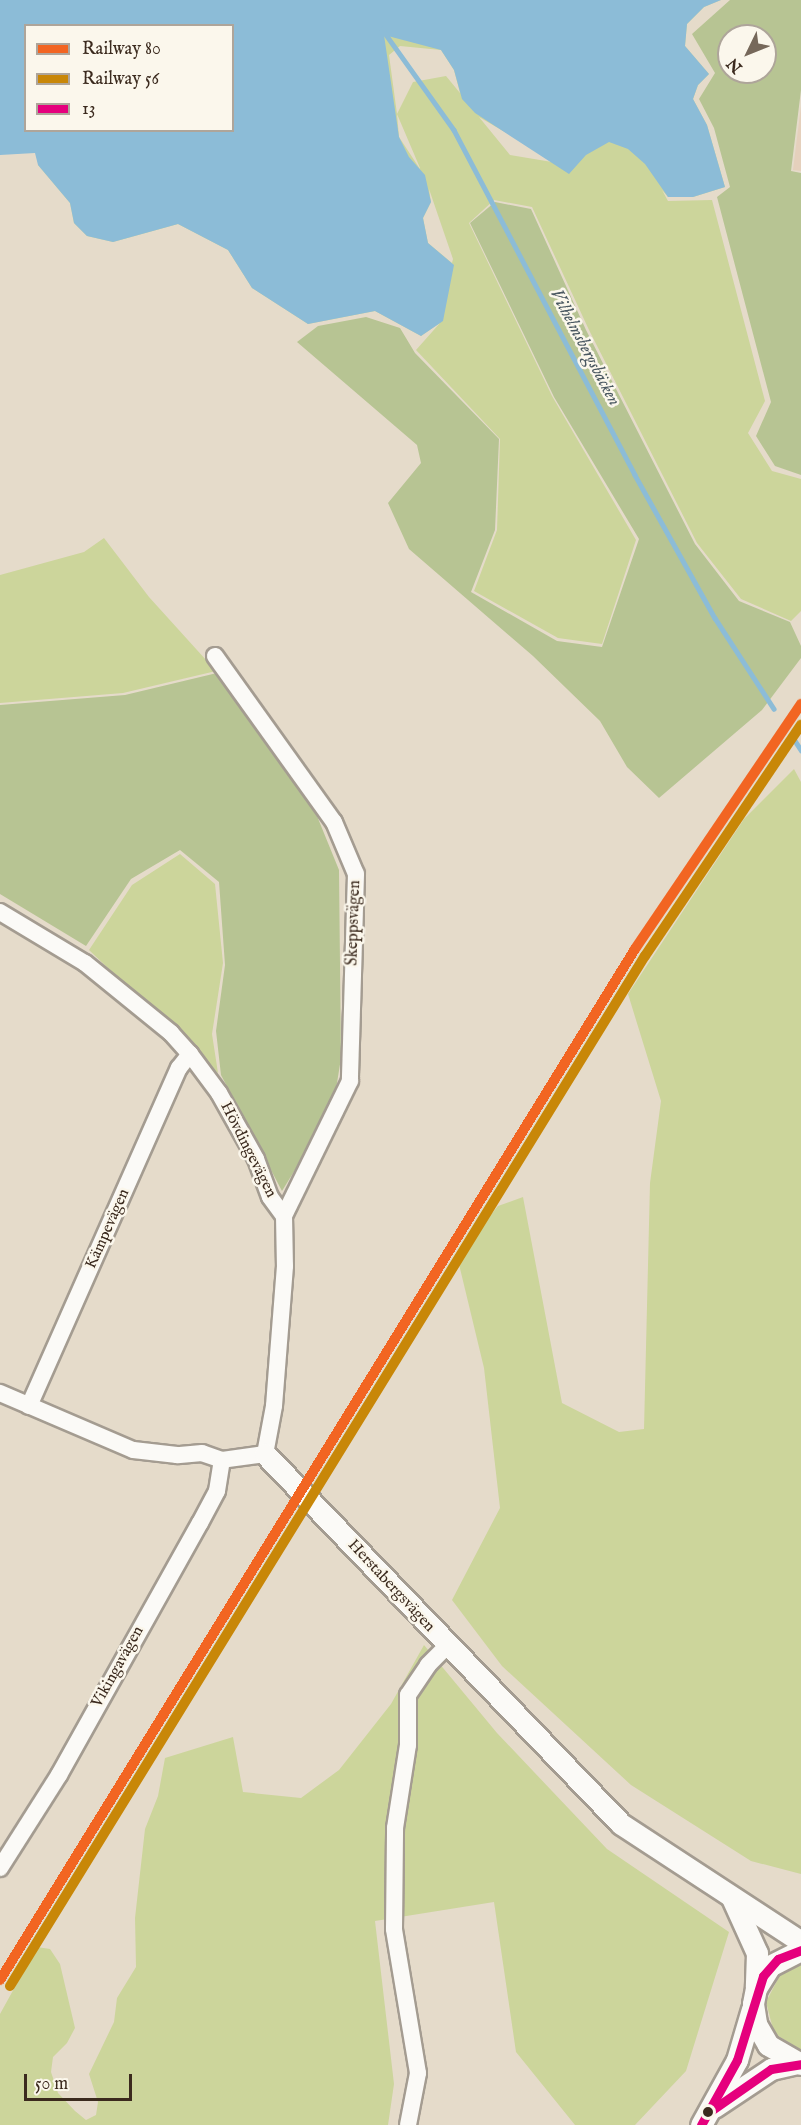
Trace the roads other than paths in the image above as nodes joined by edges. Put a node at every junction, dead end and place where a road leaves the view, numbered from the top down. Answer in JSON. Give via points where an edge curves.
{"nodes":[{"id":1,"x":215,"y":656,"type":"dead end"},
{"id":2,"x":0,"y":912,"type":"edge"},
{"id":3,"x":190,"y":1054,"type":"junction"},
{"id":4,"x":284,"y":1216,"type":"junction"},
{"id":5,"x":0,"y":1394,"type":"edge"},
{"id":6,"x":30,"y":1406,"type":"junction"},
{"id":7,"x":265,"y":1454,"type":"junction"},
{"id":8,"x":222,"y":1461,"type":"junction"},
{"id":9,"x":447,"y":1646,"type":"junction"},
{"id":10,"x":0,"y":1868,"type":"edge"},
{"id":11,"x":730,"y":1895,"type":"junction"},
{"id":12,"x":801,"y":1942,"type":"edge"},
{"id":13,"x":801,"y":1950,"type":"edge"},
{"id":14,"x":755,"y":1996,"type":"junction"},
{"id":15,"x":799,"y":2063,"type":"edge"},
{"id":16,"x":714,"y":2107,"type":"junction"},
{"id":17,"x":408,"y":2125,"type":"edge"},
{"id":18,"x":701,"y":2125,"type":"edge"}],
"edges":[{"from":1,"to":4,"type":"street","name":"Skeppsvägen","via":[[334,822],[356,874],[350,1081]]},
{"from":2,"to":3,"type":"street","name":"Hövdingevägen","via":[[85,963],[171,1033]]},
{"from":3,"to":4,"type":"street","name":"Hövdingevägen","via":[[219,1093],[256,1160],[270,1197]]},
{"from":3,"to":6,"type":"street","name":"Kämpevägen","via":[[179,1068]]},
{"from":4,"to":7,"type":"street","name":"Hövdingevägen","via":[[284,1305]]},
{"from":5,"to":6,"type":"street"},
{"from":6,"to":8,"type":"street","via":[[133,1450],[177,1455],[202,1453]]},
{"from":7,"to":8,"type":"street"},
{"from":7,"to":9,"type":"street","name":"Herstabergsvägen"},
{"from":8,"to":10,"type":"street","name":"Vikingavägen","via":[[217,1491],[195,1532],[59,1775]]},
{"from":9,"to":11,"type":"street","name":"Herstabergsvägen","via":[[621,1824]]},
{"from":9,"to":17,"type":"street","via":[[428,1665],[408,1695],[408,1745],[395,1828],[394,1929],[418,2073]]},
{"from":11,"to":12,"type":"street","name":"Herstabergsvägen"},
{"from":11,"to":14,"type":"street","via":[[757,1953]]},
{"from":13,"to":14,"type":"street","via":[[778,1959]]},
{"from":14,"to":15,"type":"street","via":[[756,2024],[768,2045]]},
{"from":14,"to":16,"type":"street","via":[[745,2040]]},
{"from":15,"to":16,"type":"street","via":[[771,2069]]},
{"from":16,"to":18,"type":"street"}]}
